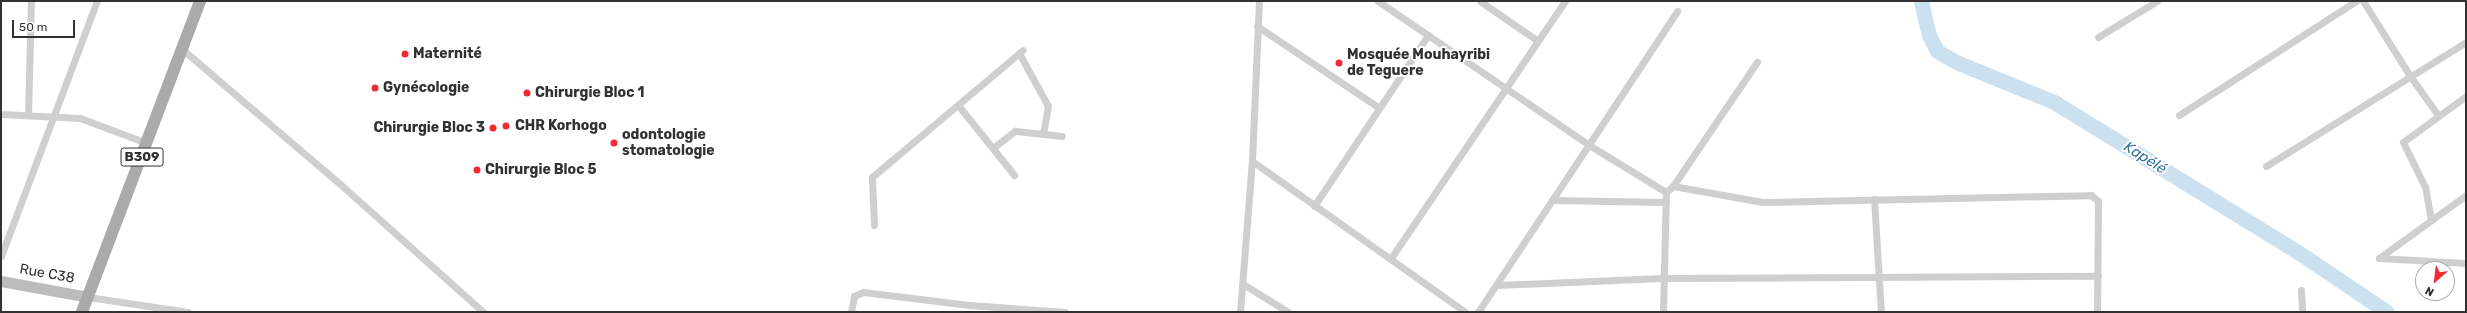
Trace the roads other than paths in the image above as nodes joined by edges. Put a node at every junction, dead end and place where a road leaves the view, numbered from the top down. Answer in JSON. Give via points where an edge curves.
{"nodes":[{"id":1,"x":31,"y":1,"type":"edge"},
{"id":2,"x":97,"y":1,"type":"edge"},
{"id":3,"x":200,"y":1,"type":"edge"},
{"id":4,"x":1259,"y":1,"type":"edge"},
{"id":5,"x":1378,"y":1,"type":"edge"},
{"id":6,"x":1480,"y":1,"type":"edge"},
{"id":7,"x":1565,"y":1,"type":"edge"},
{"id":8,"x":2157,"y":1,"type":"edge"},
{"id":9,"x":2356,"y":1,"type":"edge"},
{"id":10,"x":2363,"y":1,"type":"edge"},
{"id":11,"x":1677,"y":11,"type":"dead end"},
{"id":12,"x":1257,"y":26,"type":"junction"},
{"id":13,"x":1428,"y":35,"type":"junction"},
{"id":14,"x":2098,"y":37,"type":"dead end"},
{"id":15,"x":1538,"y":41,"type":"junction"},
{"id":16,"x":2466,"y":42,"type":"edge"},
{"id":17,"x":182,"y":49,"type":"junction"},
{"id":18,"x":1757,"y":62,"type":"dead end"},
{"id":19,"x":2410,"y":76,"type":"junction"},
{"id":20,"x":1505,"y":89,"type":"junction"},
{"id":21,"x":2466,"y":96,"type":"edge"},
{"id":22,"x":958,"y":105,"type":"junction"},
{"id":23,"x":1378,"y":108,"type":"junction"},
{"id":24,"x":1,"y":114,"type":"edge"},
{"id":25,"x":28,"y":115,"type":"junction"},
{"id":26,"x":54,"y":115,"type":"junction"},
{"id":27,"x":2179,"y":115,"type":"dead end"},
{"id":28,"x":2438,"y":115,"type":"junction"},
{"id":29,"x":1042,"y":134,"type":"junction"},
{"id":30,"x":1062,"y":136,"type":"dead end"},
{"id":31,"x":147,"y":143,"type":"junction"},
{"id":32,"x":1589,"y":145,"type":"junction"},
{"id":33,"x":993,"y":148,"type":"junction"},
{"id":34,"x":1252,"y":161,"type":"junction"},
{"id":35,"x":2266,"y":166,"type":"dead end"},
{"id":36,"x":1014,"y":175,"type":"dead end"},
{"id":37,"x":1673,"y":186,"type":"junction"},
{"id":38,"x":1666,"y":192,"type":"junction"},
{"id":39,"x":2466,"y":195,"type":"edge"},
{"id":40,"x":1874,"y":199,"type":"junction"},
{"id":41,"x":1552,"y":200,"type":"junction"},
{"id":42,"x":1666,"y":202,"type":"junction"},
{"id":43,"x":1314,"y":206,"type":"junction"},
{"id":44,"x":2431,"y":220,"type":"junction"},
{"id":45,"x":874,"y":225,"type":"dead end"},
{"id":46,"x":1,"y":256,"type":"edge"},
{"id":47,"x":1391,"y":258,"type":"junction"},
{"id":48,"x":2466,"y":262,"type":"edge"},
{"id":49,"x":2098,"y":276,"type":"junction"},
{"id":50,"x":1880,"y":277,"type":"junction"},
{"id":51,"x":1662,"y":278,"type":"junction"},
{"id":52,"x":1,"y":281,"type":"edge"},
{"id":53,"x":1243,"y":284,"type":"junction"},
{"id":54,"x":1497,"y":285,"type":"junction"},
{"id":55,"x":2301,"y":290,"type":"dead end"},
{"id":56,"x":88,"y":297,"type":"junction"},
{"id":57,"x":969,"y":308,"type":"edge"},
{"id":58,"x":82,"y":312,"type":"edge"},
{"id":59,"x":186,"y":312,"type":"edge"},
{"id":60,"x":483,"y":312,"type":"edge"},
{"id":61,"x":851,"y":312,"type":"edge"},
{"id":62,"x":1066,"y":312,"type":"edge"},
{"id":63,"x":1240,"y":312,"type":"edge"},
{"id":64,"x":1288,"y":312,"type":"edge"},
{"id":65,"x":1464,"y":312,"type":"edge"},
{"id":66,"x":1478,"y":312,"type":"edge"},
{"id":67,"x":1663,"y":312,"type":"edge"},
{"id":68,"x":1881,"y":312,"type":"edge"},
{"id":69,"x":2097,"y":312,"type":"edge"},
{"id":70,"x":2302,"y":312,"type":"edge"}],
"edges":[{"from":1,"to":25,"type":"street"},
{"from":2,"to":26,"type":"street"},
{"from":3,"to":17,"type":"main road","number":"B309"},
{"from":4,"to":12,"type":"street"},
{"from":5,"to":13,"type":"street"},
{"from":6,"to":15,"type":"street"},
{"from":7,"to":15,"type":"street"},
{"from":8,"to":14,"type":"street"},
{"from":9,"to":27,"type":"street"},
{"from":10,"to":19,"type":"street"},
{"from":11,"to":32,"type":"street"},
{"from":12,"to":23,"type":"street"},
{"from":12,"to":34,"type":"street"},
{"from":13,"to":20,"type":"street"},
{"from":13,"to":23,"type":"street"},
{"from":15,"to":20,"type":"street"},
{"from":16,"to":19,"type":"street"},
{"from":17,"to":31,"type":"main road","number":"B309"},
{"from":17,"to":60,"type":"street","via":[[334,179]]},
{"from":18,"to":37,"type":"street"},
{"from":19,"to":28,"type":"street"},
{"from":19,"to":35,"type":"street"},
{"from":20,"to":32,"type":"street"},
{"from":20,"to":47,"type":"street"},
{"from":21,"to":28,"type":"street"},
{"from":22,"to":29,"type":"street","via":[[1021,52],[1048,106]]},
{"from":22,"to":33,"type":"street"},
{"from":22,"to":45,"type":"street","via":[[872,177]]},
{"from":23,"to":43,"type":"street"},
{"from":24,"to":25,"type":"street"},
{"from":25,"to":26,"type":"street"},
{"from":26,"to":31,"type":"street","via":[[80,118]]},
{"from":26,"to":46,"type":"street"},
{"from":28,"to":44,"type":"street","via":[[2403,142],[2425,188]]},
{"from":29,"to":30,"type":"street"},
{"from":29,"to":33,"type":"street","via":[[1015,131]]},
{"from":31,"to":56,"type":"main road","number":"B309"},
{"from":32,"to":38,"type":"street"},
{"from":32,"to":41,"type":"street"},
{"from":33,"to":36,"type":"street"},
{"from":34,"to":43,"type":"street"},
{"from":34,"to":53,"type":"street"},
{"from":37,"to":38,"type":"street"},
{"from":37,"to":40,"type":"street","via":[[1763,202]]},
{"from":38,"to":42,"type":"street"},
{"from":39,"to":44,"type":"street"},
{"from":40,"to":49,"type":"street","via":[[2091,195],[2098,201]]},
{"from":40,"to":50,"type":"street"},
{"from":41,"to":42,"type":"street"},
{"from":41,"to":54,"type":"street"},
{"from":42,"to":51,"type":"street"},
{"from":43,"to":47,"type":"street"},
{"from":44,"to":48,"type":"street","via":[[2380,258]]},
{"from":47,"to":65,"type":"street"},
{"from":49,"to":50,"type":"street"},
{"from":49,"to":69,"type":"street"},
{"from":50,"to":51,"type":"street"},
{"from":50,"to":68,"type":"street"},
{"from":51,"to":54,"type":"street"},
{"from":51,"to":67,"type":"street"},
{"from":52,"to":56,"type":"street","name":"Rue C38"},
{"from":53,"to":63,"type":"street"},
{"from":53,"to":64,"type":"street"},
{"from":54,"to":66,"type":"street"},
{"from":55,"to":70,"type":"street"},
{"from":56,"to":58,"type":"main road","number":"B309"},
{"from":56,"to":59,"type":"street"},
{"from":57,"to":61,"type":"street","via":[[860,292],[854,296]]},
{"from":57,"to":62,"type":"street"}]}
